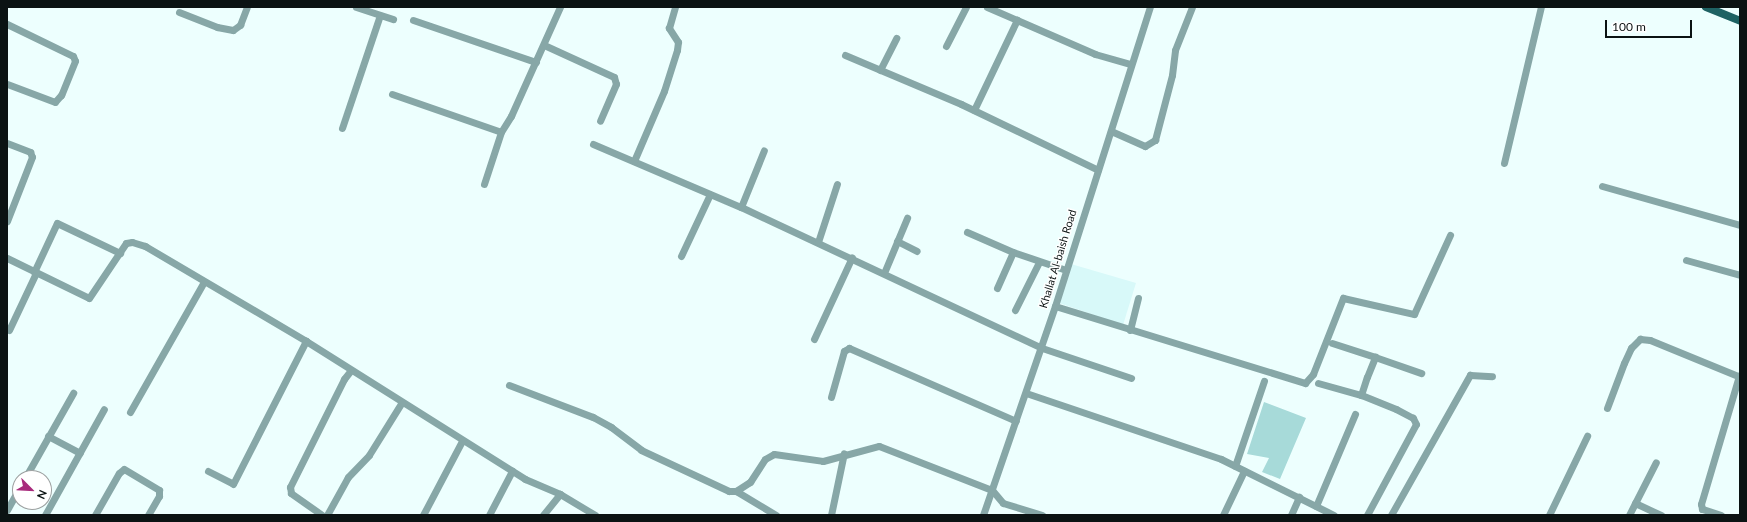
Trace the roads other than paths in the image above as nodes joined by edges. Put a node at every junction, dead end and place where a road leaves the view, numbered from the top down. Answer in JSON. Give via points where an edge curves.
{"nodes":[{"id":1,"x":247,"y":7,"type":"edge"},
{"id":2,"x":356,"y":7,"type":"edge"},
{"id":3,"x":552,"y":7,"type":"edge"},
{"id":4,"x":675,"y":7,"type":"edge"},
{"id":5,"x":966,"y":7,"type":"edge"},
{"id":6,"x":987,"y":7,"type":"edge"},
{"id":7,"x":1150,"y":7,"type":"edge"},
{"id":8,"x":1192,"y":7,"type":"edge"},
{"id":9,"x":1542,"y":7,"type":"edge"},
{"id":10,"x":1706,"y":7,"type":"edge"},
{"id":11,"x":560,"y":8,"type":"edge"},
{"id":12,"x":179,"y":12,"type":"dead end"},
{"id":13,"x":380,"y":15,"type":"junction"},
{"id":14,"x":393,"y":19,"type":"dead end"},
{"id":15,"x":414,"y":20,"type":"dead end"},
{"id":16,"x":1017,"y":20,"type":"junction"},
{"id":17,"x":1740,"y":21,"type":"edge"},
{"id":18,"x":7,"y":24,"type":"edge"},
{"id":19,"x":896,"y":38,"type":"dead end"},
{"id":20,"x":544,"y":45,"type":"junction"},
{"id":21,"x":946,"y":46,"type":"dead end"},
{"id":22,"x":845,"y":55,"type":"dead end"},
{"id":23,"x":536,"y":62,"type":"junction"},
{"id":24,"x":1131,"y":64,"type":"junction"},
{"id":25,"x":880,"y":70,"type":"junction"},
{"id":26,"x":7,"y":84,"type":"edge"},
{"id":27,"x":392,"y":94,"type":"dead end"},
{"id":28,"x":974,"y":110,"type":"junction"},
{"id":29,"x":600,"y":121,"type":"dead end"},
{"id":30,"x":342,"y":128,"type":"dead end"},
{"id":31,"x":1111,"y":131,"type":"junction"},
{"id":32,"x":501,"y":132,"type":"junction"},
{"id":33,"x":7,"y":143,"type":"edge"},
{"id":34,"x":593,"y":144,"type":"dead end"},
{"id":35,"x":764,"y":150,"type":"dead end"},
{"id":36,"x":634,"y":161,"type":"junction"},
{"id":37,"x":1504,"y":162,"type":"dead end"},
{"id":38,"x":1098,"y":170,"type":"junction"},
{"id":39,"x":484,"y":184,"type":"dead end"},
{"id":40,"x":837,"y":184,"type":"dead end"},
{"id":41,"x":1602,"y":186,"type":"dead end"},
{"id":42,"x":710,"y":194,"type":"junction"},
{"id":43,"x":10,"y":205,"type":"edge"},
{"id":44,"x":741,"y":207,"type":"junction"},
{"id":45,"x":907,"y":218,"type":"dead end"},
{"id":46,"x":7,"y":221,"type":"edge"},
{"id":47,"x":1740,"y":225,"type":"edge"},
{"id":48,"x":968,"y":232,"type":"dead end"},
{"id":49,"x":1450,"y":236,"type":"dead end"},
{"id":50,"x":897,"y":241,"type":"junction"},
{"id":51,"x":818,"y":242,"type":"junction"},
{"id":52,"x":917,"y":251,"type":"dead end"},
{"id":53,"x":1013,"y":252,"type":"junction"},
{"id":54,"x":120,"y":253,"type":"junction"},
{"id":55,"x":681,"y":256,"type":"dead end"},
{"id":56,"x":852,"y":257,"type":"junction"},
{"id":57,"x":7,"y":258,"type":"edge"},
{"id":58,"x":1686,"y":260,"type":"dead end"},
{"id":59,"x":1039,"y":262,"type":"junction"},
{"id":60,"x":1066,"y":270,"type":"junction"},
{"id":61,"x":35,"y":272,"type":"junction"},
{"id":62,"x":884,"y":272,"type":"junction"},
{"id":63,"x":1740,"y":275,"type":"edge"},
{"id":64,"x":204,"y":282,"type":"junction"},
{"id":65,"x":997,"y":288,"type":"dead end"},
{"id":66,"x":1138,"y":298,"type":"dead end"},
{"id":67,"x":1055,"y":306,"type":"junction"},
{"id":68,"x":1015,"y":310,"type":"dead end"},
{"id":69,"x":9,"y":330,"type":"dead end"},
{"id":70,"x":1130,"y":330,"type":"junction"},
{"id":71,"x":814,"y":339,"type":"dead end"},
{"id":72,"x":306,"y":341,"type":"junction"},
{"id":73,"x":1332,"y":344,"type":"dead end"},
{"id":74,"x":1042,"y":348,"type":"junction"},
{"id":75,"x":1375,"y":357,"type":"junction"},
{"id":76,"x":351,"y":370,"type":"junction"},
{"id":77,"x":1421,"y":373,"type":"dead end"},
{"id":78,"x":1492,"y":376,"type":"dead end"},
{"id":79,"x":1739,"y":377,"type":"edge"},
{"id":80,"x":1131,"y":378,"type":"dead end"},
{"id":81,"x":1264,"y":381,"type":"dead end"},
{"id":82,"x":1318,"y":383,"type":"dead end"},
{"id":83,"x":509,"y":385,"type":"dead end"},
{"id":84,"x":73,"y":393,"type":"dead end"},
{"id":85,"x":1026,"y":393,"type":"junction"},
{"id":86,"x":1361,"y":395,"type":"junction"},
{"id":87,"x":831,"y":396,"type":"dead end"},
{"id":88,"x":402,"y":402,"type":"junction"},
{"id":89,"x":1607,"y":408,"type":"dead end"},
{"id":90,"x":104,"y":409,"type":"dead end"},
{"id":91,"x":130,"y":412,"type":"dead end"},
{"id":92,"x":1355,"y":414,"type":"dead end"},
{"id":93,"x":1016,"y":421,"type":"junction"},
{"id":94,"x":48,"y":436,"type":"junction"},
{"id":95,"x":1587,"y":436,"type":"dead end"},
{"id":96,"x":462,"y":441,"type":"junction"},
{"id":97,"x":80,"y":453,"type":"junction"},
{"id":98,"x":844,"y":453,"type":"junction"},
{"id":99,"x":1656,"y":462,"type":"dead end"},
{"id":100,"x":1235,"y":466,"type":"junction"},
{"id":101,"x":29,"y":470,"type":"edge"},
{"id":102,"x":208,"y":471,"type":"dead end"},
{"id":103,"x":512,"y":471,"type":"junction"},
{"id":104,"x":1244,"y":471,"type":"junction"},
{"id":105,"x":992,"y":490,"type":"junction"},
{"id":106,"x":736,"y":491,"type":"junction"},
{"id":107,"x":560,"y":494,"type":"junction"},
{"id":108,"x":1299,"y":497,"type":"junction"},
{"id":109,"x":12,"y":501,"type":"edge"},
{"id":110,"x":1635,"y":503,"type":"junction"},
{"id":111,"x":1316,"y":506,"type":"junction"},
{"id":112,"x":7,"y":510,"type":"edge"},
{"id":113,"x":45,"y":515,"type":"edge"},
{"id":114,"x":95,"y":515,"type":"edge"},
{"id":115,"x":148,"y":515,"type":"edge"},
{"id":116,"x":322,"y":515,"type":"edge"},
{"id":117,"x":327,"y":515,"type":"edge"},
{"id":118,"x":423,"y":515,"type":"edge"},
{"id":119,"x":489,"y":515,"type":"edge"},
{"id":120,"x":543,"y":515,"type":"edge"},
{"id":121,"x":595,"y":515,"type":"edge"},
{"id":122,"x":776,"y":515,"type":"edge"},
{"id":123,"x":831,"y":515,"type":"edge"},
{"id":124,"x":982,"y":515,"type":"edge"},
{"id":125,"x":1042,"y":515,"type":"edge"},
{"id":126,"x":1223,"y":515,"type":"edge"},
{"id":127,"x":1291,"y":515,"type":"edge"},
{"id":128,"x":1334,"y":515,"type":"edge"},
{"id":129,"x":1367,"y":515,"type":"edge"},
{"id":130,"x":1391,"y":515,"type":"edge"},
{"id":131,"x":1549,"y":515,"type":"edge"},
{"id":132,"x":1629,"y":515,"type":"edge"},
{"id":133,"x":1661,"y":515,"type":"edge"},
{"id":134,"x":1721,"y":515,"type":"edge"}],
"edges":[{"from":1,"to":12,"type":"street","via":[[240,25],[233,30],[217,27]]},
{"from":2,"to":13,"type":"street"},
{"from":3,"to":11,"type":"street"},
{"from":4,"to":36,"type":"street","via":[[669,28],[678,42],[678,50]]},
{"from":5,"to":21,"type":"street"},
{"from":6,"to":16,"type":"street"},
{"from":7,"to":24,"type":"street","name":"Khallat Al-baish Road"},
{"from":8,"to":31,"type":"street","via":[[1175,50],[1172,75],[1155,140],[1145,146]]},
{"from":9,"to":37,"type":"street"},
{"from":10,"to":17,"type":"main road"},
{"from":11,"to":20,"type":"street"},
{"from":13,"to":14,"type":"street"},
{"from":13,"to":30,"type":"street"},
{"from":15,"to":23,"type":"street"},
{"from":16,"to":24,"type":"street","via":[[1095,54]]},
{"from":16,"to":28,"type":"street"},
{"from":18,"to":26,"type":"street","via":[[73,56],[75,61],[61,95],[55,102]]},
{"from":19,"to":25,"type":"street"},
{"from":20,"to":23,"type":"street"},
{"from":20,"to":29,"type":"street","via":[[614,77],[616,84]]},
{"from":22,"to":25,"type":"street"},
{"from":23,"to":32,"type":"street"},
{"from":24,"to":31,"type":"street","name":"Khallat Al-baish Road"},
{"from":25,"to":28,"type":"street"},
{"from":27,"to":32,"type":"street"},
{"from":28,"to":38,"type":"street"},
{"from":31,"to":38,"type":"street","name":"Khallat Al-baish Road"},
{"from":32,"to":39,"type":"street"},
{"from":33,"to":43,"type":"street","via":[[32,155]]},
{"from":34,"to":36,"type":"street"},
{"from":35,"to":44,"type":"street"},
{"from":36,"to":42,"type":"street"},
{"from":38,"to":60,"type":"street","name":"Khallat Al-baish Road"},
{"from":40,"to":51,"type":"street"},
{"from":41,"to":47,"type":"street"},
{"from":42,"to":44,"type":"street"},
{"from":42,"to":55,"type":"street"},
{"from":43,"to":46,"type":"street"},
{"from":44,"to":51,"type":"street"},
{"from":45,"to":50,"type":"street"},
{"from":48,"to":53,"type":"street"},
{"from":49,"to":70,"type":"street","via":[[1414,314],[1344,298],[1313,374],[1305,383]]},
{"from":50,"to":52,"type":"street"},
{"from":50,"to":62,"type":"street"},
{"from":51,"to":56,"type":"street"},
{"from":53,"to":59,"type":"street"},
{"from":53,"to":65,"type":"street"},
{"from":54,"to":61,"type":"street","via":[[89,298]]},
{"from":54,"to":61,"type":"street","via":[[58,223]]},
{"from":54,"to":64,"type":"street","via":[[128,242],[138,244]]},
{"from":56,"to":62,"type":"street"},
{"from":56,"to":71,"type":"street"},
{"from":57,"to":61,"type":"street"},
{"from":58,"to":63,"type":"street"},
{"from":59,"to":60,"type":"street"},
{"from":59,"to":68,"type":"street"},
{"from":60,"to":67,"type":"street","name":"Khallat Al-baish Road"},
{"from":61,"to":69,"type":"street"},
{"from":62,"to":74,"type":"street"},
{"from":64,"to":72,"type":"street"},
{"from":64,"to":91,"type":"street"},
{"from":66,"to":70,"type":"street"},
{"from":67,"to":70,"type":"street"},
{"from":67,"to":74,"type":"street","name":"Khallat Al-baish Road"},
{"from":72,"to":76,"type":"street"},
{"from":72,"to":102,"type":"street","via":[[232,484]]},
{"from":73,"to":75,"type":"street"},
{"from":74,"to":80,"type":"street"},
{"from":74,"to":85,"type":"street","name":"Khallat Al-baish Road"},
{"from":75,"to":77,"type":"street"},
{"from":75,"to":86,"type":"street"},
{"from":76,"to":88,"type":"street"},
{"from":76,"to":116,"type":"street","via":[[290,487],[291,493]]},
{"from":78,"to":130,"type":"street","via":[[1470,375]]},
{"from":79,"to":89,"type":"street","via":[[1650,340],[1640,339],[1631,348]]},
{"from":79,"to":134,"type":"street","via":[[1701,504],[1702,509]]},
{"from":81,"to":100,"type":"street"},
{"from":82,"to":86,"type":"street"},
{"from":83,"to":106,"type":"street","via":[[593,417],[641,450],[716,486]]},
{"from":84,"to":94,"type":"street"},
{"from":85,"to":93,"type":"street","name":"Khallat Al-baish Road"},
{"from":85,"to":100,"type":"street","via":[[1176,443]]},
{"from":86,"to":129,"type":"street","via":[[1403,412],[1413,418],[1416,424]]},
{"from":87,"to":93,"type":"street","via":[[844,351],[849,348]]},
{"from":88,"to":96,"type":"street"},
{"from":88,"to":117,"type":"street","via":[[369,455],[348,477]]},
{"from":90,"to":97,"type":"street"},
{"from":92,"to":111,"type":"street"},
{"from":93,"to":105,"type":"street","name":"Khallat Al-baish Road"},
{"from":94,"to":97,"type":"street"},
{"from":94,"to":101,"type":"street"},
{"from":95,"to":131,"type":"street"},
{"from":96,"to":103,"type":"street"},
{"from":96,"to":118,"type":"street"},
{"from":97,"to":113,"type":"street"},
{"from":98,"to":105,"type":"street","via":[[871,446],[885,446]]},
{"from":98,"to":106,"type":"street","via":[[823,461],[774,454],[765,459],[750,482]]},
{"from":98,"to":123,"type":"street"},
{"from":99,"to":110,"type":"street"},
{"from":100,"to":104,"type":"street"},
{"from":103,"to":107,"type":"street"},
{"from":103,"to":119,"type":"street"},
{"from":104,"to":108,"type":"street"},
{"from":104,"to":126,"type":"street"},
{"from":105,"to":124,"type":"street","name":"Khallat Al-baish Road"},
{"from":105,"to":125,"type":"street","via":[[1003,503]]},
{"from":106,"to":122,"type":"street"},
{"from":107,"to":120,"type":"street"},
{"from":107,"to":121,"type":"street"},
{"from":108,"to":111,"type":"street"},
{"from":108,"to":127,"type":"street"},
{"from":109,"to":112,"type":"street"},
{"from":110,"to":132,"type":"street"},
{"from":110,"to":133,"type":"street"},
{"from":111,"to":128,"type":"street"},
{"from":114,"to":115,"type":"street","via":[[119,473],[124,469],[159,490],[159,496]]}]}
